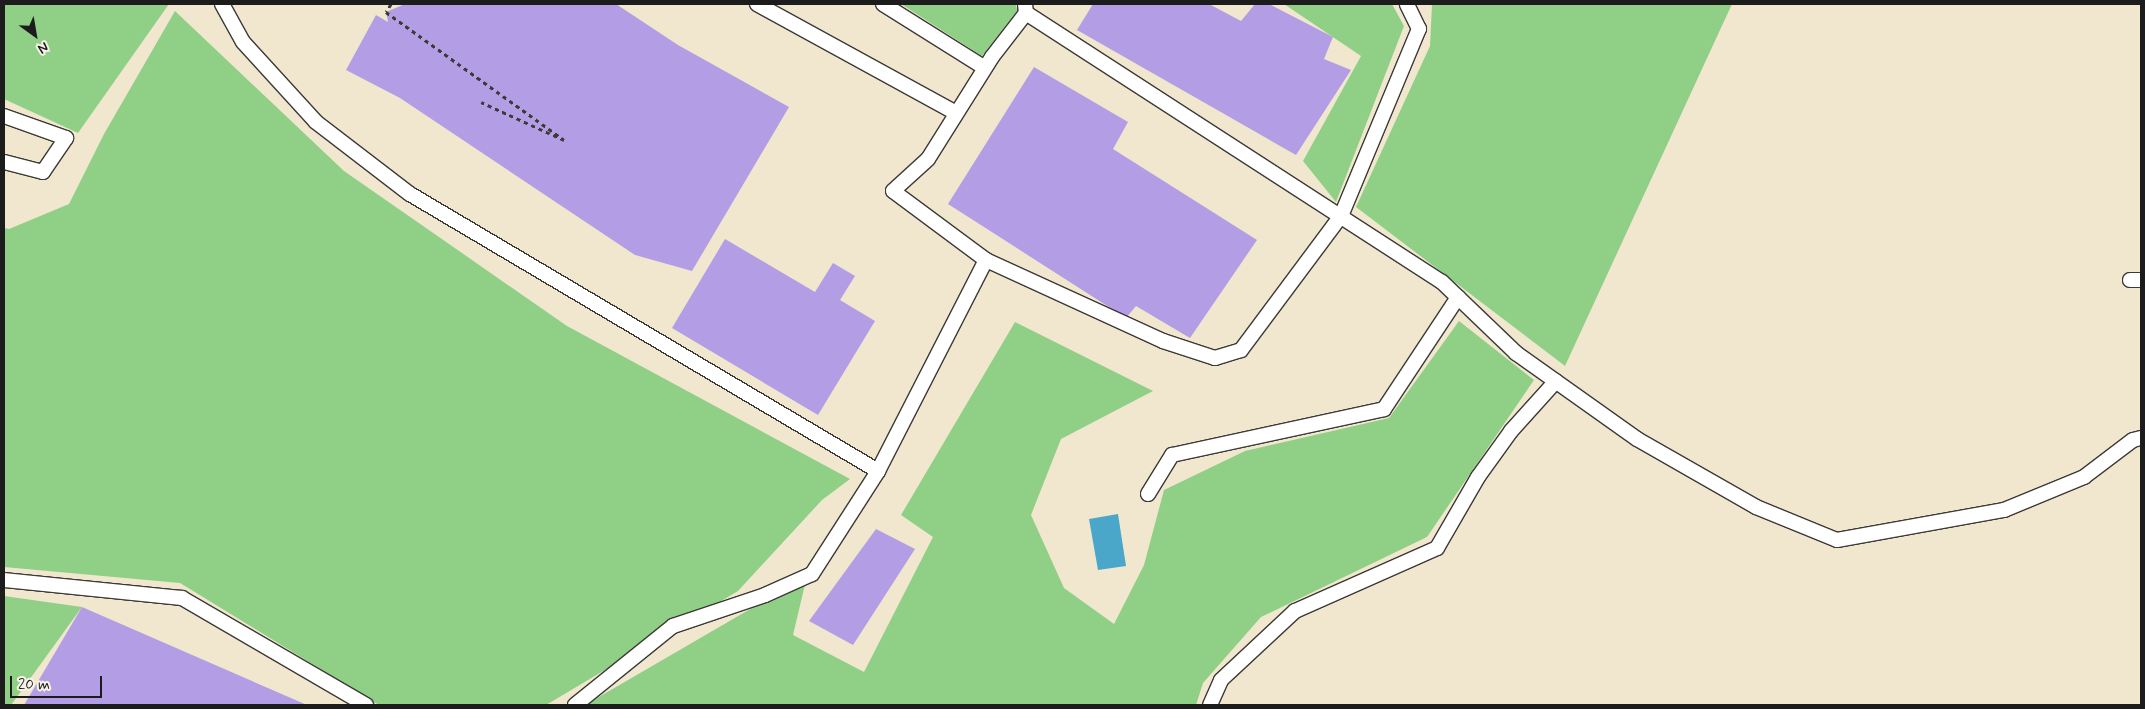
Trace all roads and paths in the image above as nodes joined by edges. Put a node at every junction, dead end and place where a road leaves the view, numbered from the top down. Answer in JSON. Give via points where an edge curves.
{"nodes":[{"id":1,"x":222,"y":4,"type":"edge"},
{"id":2,"x":391,"y":4,"type":"edge"},
{"id":3,"x":757,"y":4,"type":"edge"},
{"id":4,"x":883,"y":4,"type":"edge"},
{"id":5,"x":1407,"y":4,"type":"edge"},
{"id":6,"x":1025,"y":8,"type":"edge"},
{"id":7,"x":985,"y":68,"type":"junction"},
{"id":8,"x":481,"y":102,"type":"dead end"},
{"id":9,"x":956,"y":113,"type":"junction"},
{"id":10,"x":4,"y":116,"type":"edge"},
{"id":11,"x":4,"y":162,"type":"edge"},
{"id":12,"x":1341,"y":216,"type":"junction"},
{"id":13,"x":986,"y":260,"type":"junction"},
{"id":14,"x":1458,"y":297,"type":"junction"},
{"id":15,"x":1556,"y":381,"type":"junction"},
{"id":16,"x":2141,"y":438,"type":"edge"},
{"id":17,"x":878,"y":471,"type":"junction"},
{"id":18,"x":1148,"y":494,"type":"dead end"},
{"id":19,"x":4,"y":580,"type":"edge"},
{"id":20,"x":366,"y":705,"type":"edge"},
{"id":21,"x":575,"y":705,"type":"edge"},
{"id":22,"x":1210,"y":705,"type":"edge"}],
"edges":[{"from":1,"to":17,"type":"lane","via":[[243,42],[316,122],[410,194]]},
{"from":2,"to":8,"type":"path","via":[[386,12],[564,140]]},
{"from":3,"to":9,"type":"lane"},
{"from":4,"to":7,"type":"lane"},
{"from":5,"to":12,"type":"lane","via":[[1419,30]]},
{"from":6,"to":7,"type":"lane"},
{"from":6,"to":12,"type":"lane"},
{"from":7,"to":9,"type":"lane"},
{"from":9,"to":13,"type":"lane","via":[[928,159],[893,191]]},
{"from":10,"to":11,"type":"lane","via":[[66,138],[44,172]]},
{"from":12,"to":13,"type":"lane","via":[[1241,350],[1215,358],[1163,341]]},
{"from":12,"to":14,"type":"lane","via":[[1442,282]]},
{"from":13,"to":17,"type":"lane"},
{"from":14,"to":15,"type":"lane","via":[[1516,353]]},
{"from":14,"to":18,"type":"lane","via":[[1384,409],[1172,454]]},
{"from":15,"to":16,"type":"lane","via":[[1637,440],[1739,497],[1837,540],[2004,510],[2084,478],[2133,440]]},
{"from":15,"to":22,"type":"lane","via":[[1511,431],[1478,477],[1437,548],[1295,611],[1221,680]]},
{"from":17,"to":21,"type":"lane","via":[[812,574],[765,595],[673,626]]},
{"from":19,"to":20,"type":"lane","via":[[182,598]]}]}
